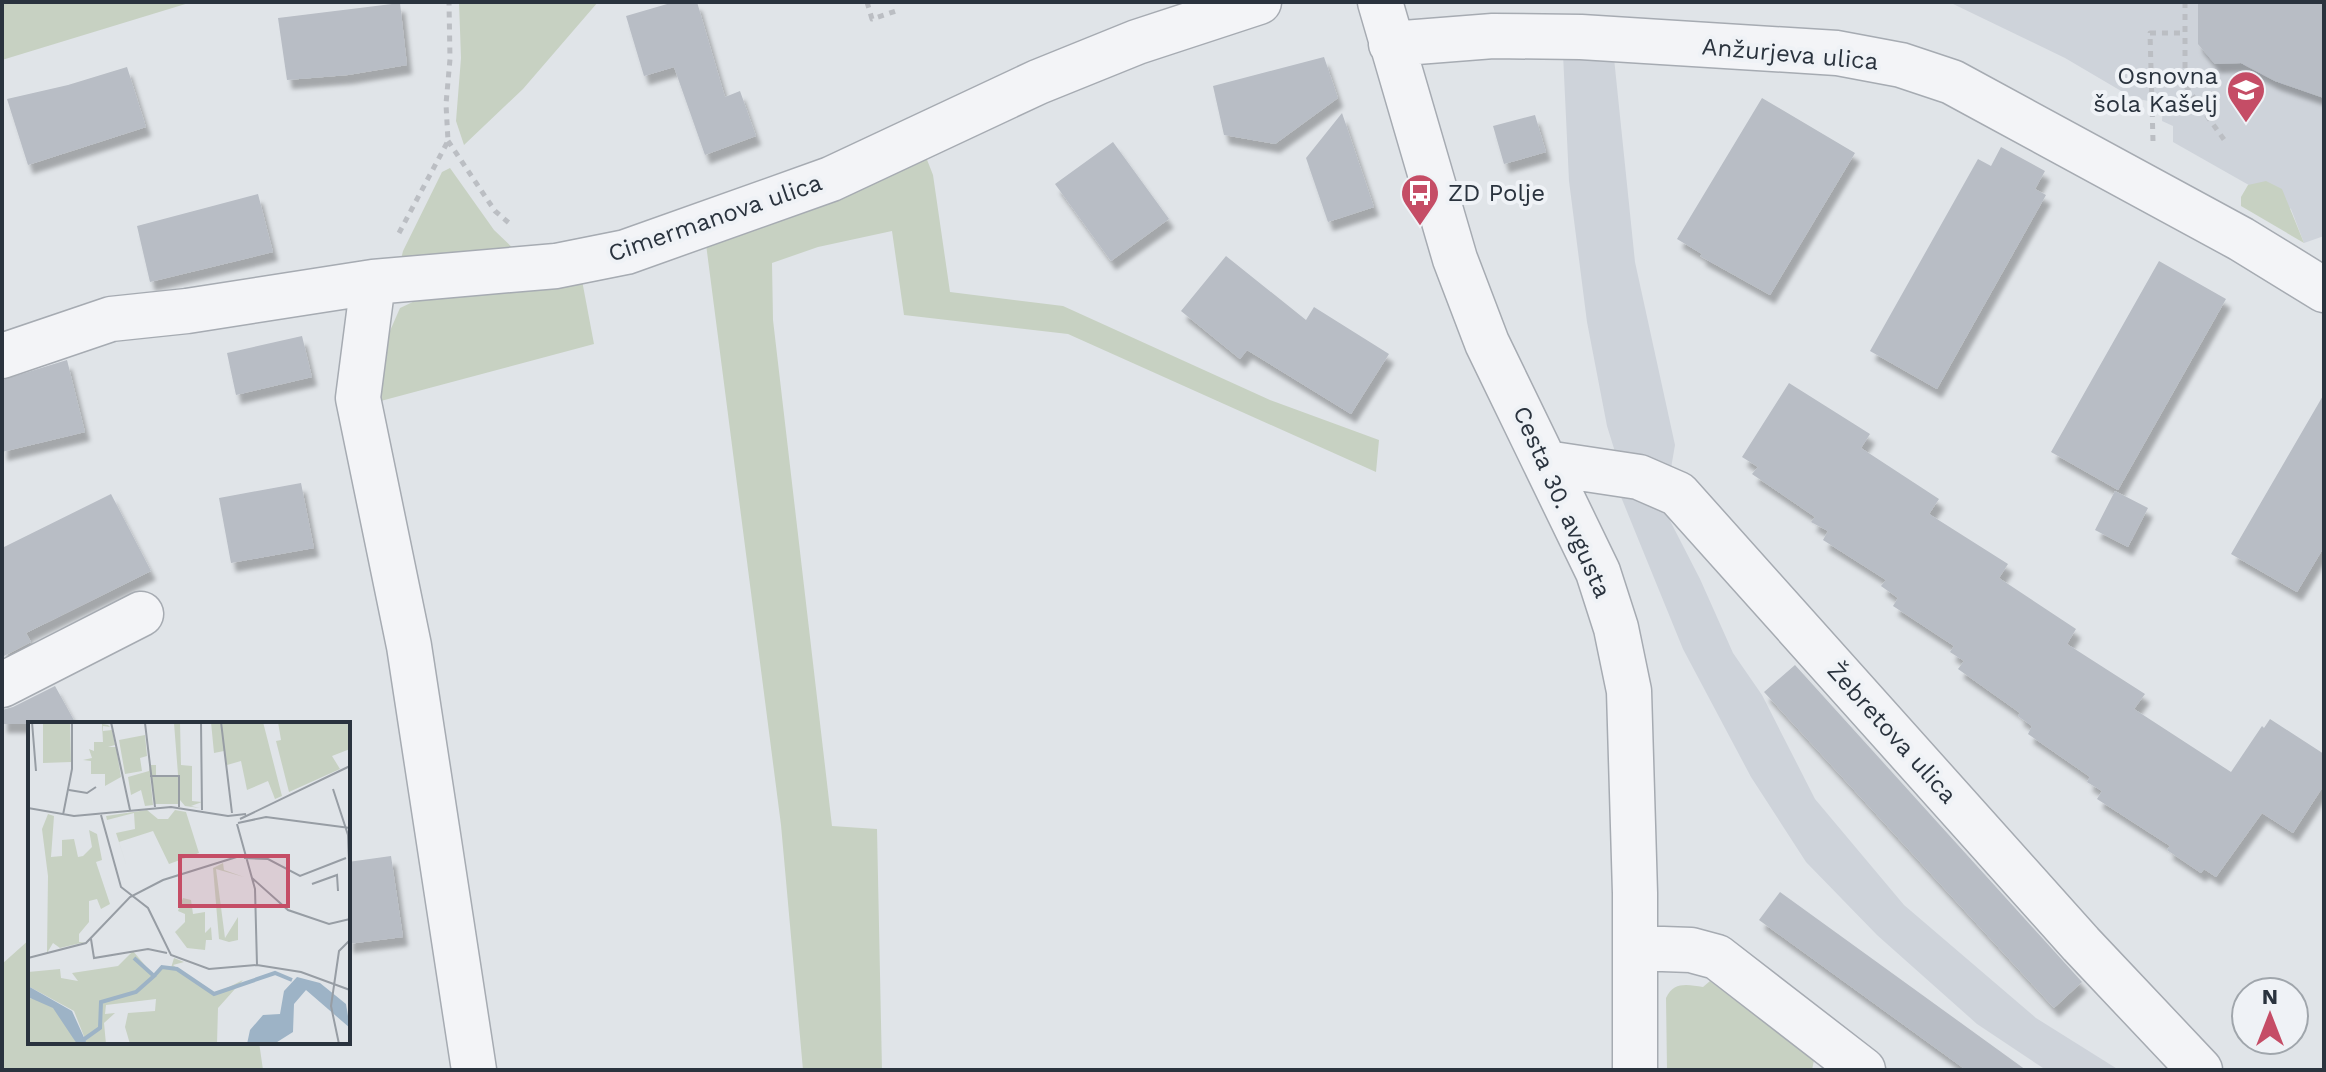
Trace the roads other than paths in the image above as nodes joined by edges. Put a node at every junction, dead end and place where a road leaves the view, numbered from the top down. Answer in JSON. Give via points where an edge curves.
{"nodes":[{"id":1,"x":1259,"y":2,"type":"edge"},
{"id":2,"x":1380,"y":2,"type":"edge"},
{"id":3,"x":1391,"y":44,"type":"junction"},
{"id":4,"x":373,"y":282,"type":"junction"},
{"id":5,"x":2324,"y":290,"type":"edge"},
{"id":6,"x":2,"y":356,"type":"edge"},
{"id":7,"x":1546,"y":463,"type":"junction"},
{"id":8,"x":141,"y":614,"type":"dead end"},
{"id":9,"x":2,"y":685,"type":"edge"},
{"id":10,"x":1635,"y":948,"type":"junction"},
{"id":11,"x":474,"y":1070,"type":"edge"},
{"id":12,"x":1635,"y":1070,"type":"edge"},
{"id":13,"x":1863,"y":1070,"type":"edge"},
{"id":14,"x":2200,"y":1070,"type":"edge"}],
"edges":[{"from":1,"to":4,"type":"street","name":"Cimermanova ulica","via":[[1137,42],[816,185],[626,252],[556,266]]},
{"from":2,"to":3,"type":"street","name":"Cesta 30. avgusta"},
{"from":3,"to":5,"type":"street","name":"Anžurjeva ulica","via":[[1493,36],[1581,37],[1837,53],[1901,65],[1952,82],[2241,239]]},
{"from":3,"to":7,"type":"street","name":"Cesta 30. avgusta","via":[[1455,259],[1487,343]]},
{"from":4,"to":6,"type":"street","name":"Cimermanova ulica","via":[[111,319]]},
{"from":4,"to":11,"type":"street","via":[[358,398],[409,646]]},
{"from":7,"to":10,"type":"street","name":"Cesta 30. avgusta","via":[[1598,572],[1629,691]]},
{"from":7,"to":14,"type":"street","name":"Žebretova ulica","via":[[1639,477],[1678,494]]},
{"from":8,"to":9,"type":"street"},
{"from":10,"to":12,"type":"street","name":"Cesta 30. avgusta"},
{"from":10,"to":13,"type":"street","via":[[1691,950],[1717,957]]}]}
